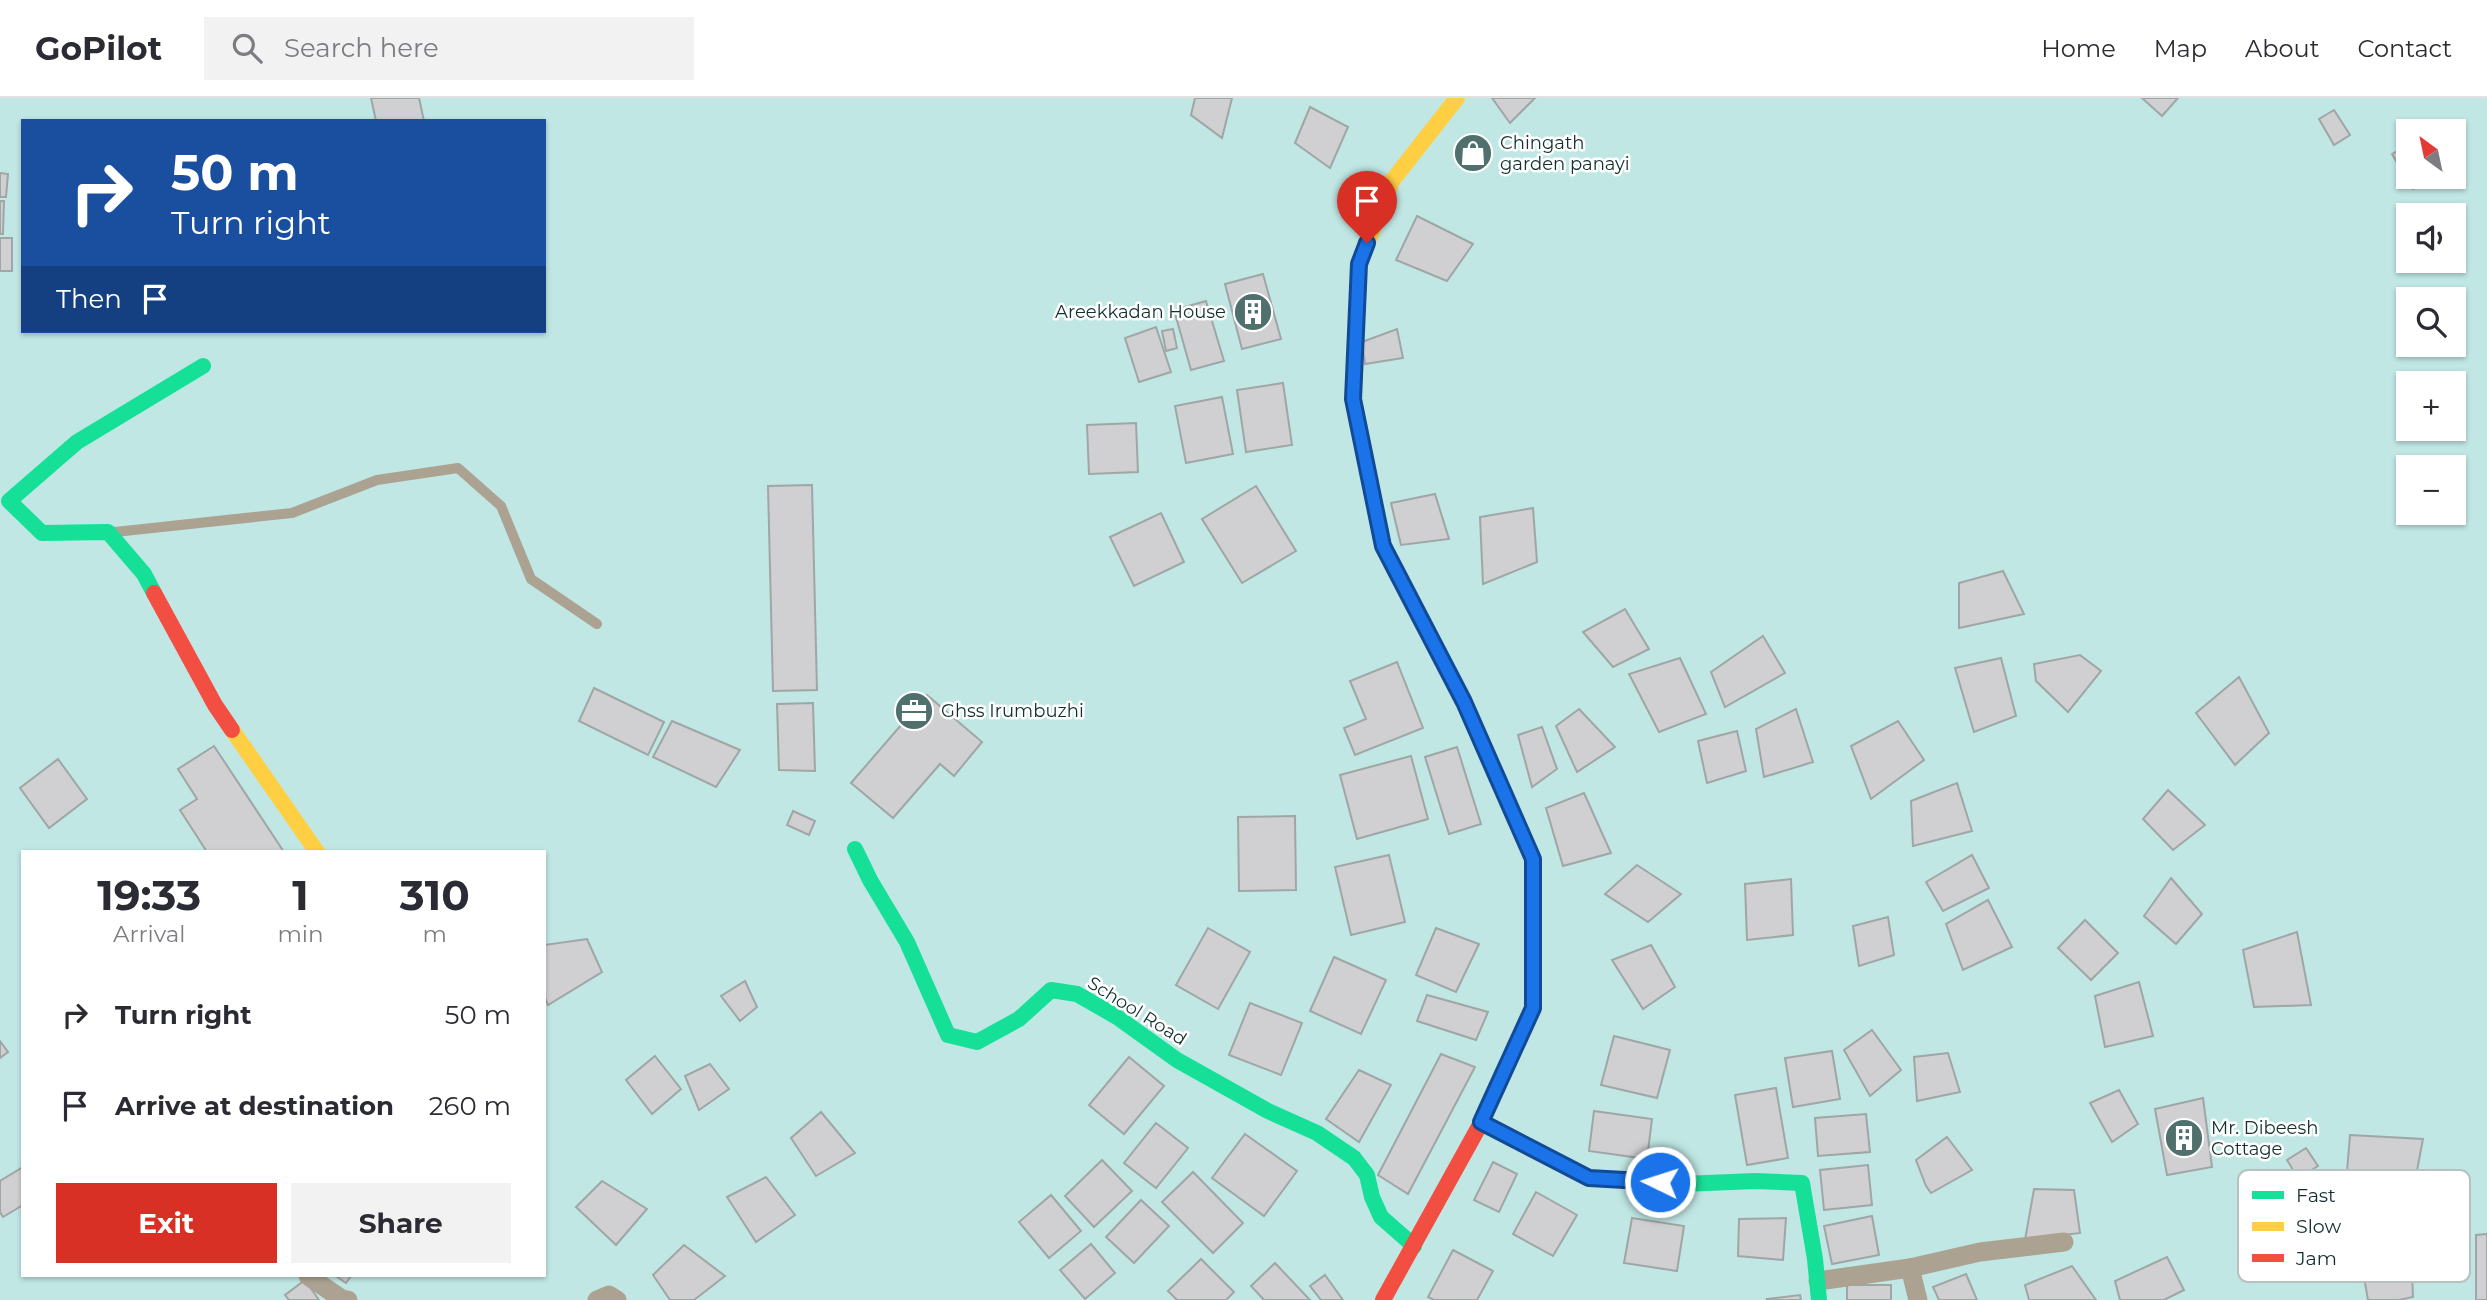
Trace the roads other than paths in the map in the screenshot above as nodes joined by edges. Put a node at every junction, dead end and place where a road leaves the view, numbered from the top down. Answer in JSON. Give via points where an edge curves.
{"nodes":[{"id":1,"x":1457,"y":98,"type":"edge"},
{"id":2,"x":203,"y":366,"type":"dead end"},
{"id":3,"x":108,"y":532,"type":"junction"},
{"id":4,"x":597,"y":624,"type":"dead end"},
{"id":5,"x":855,"y":849,"type":"dead end"},
{"id":6,"x":316,"y":850,"type":"edge"},
{"id":7,"x":1481,"y":1122,"type":"junction"},
{"id":8,"x":2064,"y":1242,"type":"dead end"},
{"id":9,"x":1414,"y":1246,"type":"junction"},
{"id":10,"x":1910,"y":1268,"type":"junction"},
{"id":11,"x":309,"y":1277,"type":"edge"},
{"id":12,"x":1819,"y":1291,"type":"edge"},
{"id":13,"x":348,"y":1300,"type":"edge"},
{"id":14,"x":597,"y":1300,"type":"edge"},
{"id":15,"x":617,"y":1300,"type":"edge"},
{"id":16,"x":1383,"y":1300,"type":"edge"},
{"id":17,"x":1918,"y":1300,"type":"edge"}],
"edges":[{"from":1,"to":7,"type":"street","via":[[1392,181],[1359,264],[1353,399],[1383,546],[1464,702],[1533,859],[1533,1008]]},
{"from":2,"to":3,"type":"street","via":[[77,442],[9,501],[42,533]]},
{"from":3,"to":4,"type":"lane","via":[[292,513],[377,480],[458,468],[501,506],[531,579]]},
{"from":3,"to":6,"type":"street","via":[[144,573],[215,705]]},
{"from":5,"to":9,"type":"street","name":"School Road","via":[[902,932],[948,1035],[977,1042],[1019,1019],[1051,990],[1077,993],[1177,1060],[1317,1133],[1354,1158],[1367,1175],[1381,1217]]},
{"from":7,"to":9,"type":"street"},
{"from":7,"to":12,"type":"street","via":[[1589,1178],[1683,1184],[1802,1183]]},
{"from":8,"to":10,"type":"street","via":[[1980,1252]]},
{"from":9,"to":16,"type":"street"},
{"from":10,"to":12,"type":"street"},
{"from":10,"to":17,"type":"street"},
{"from":11,"to":13,"type":"street"},
{"from":14,"to":15,"type":"street","via":[[609,1296]]}]}
